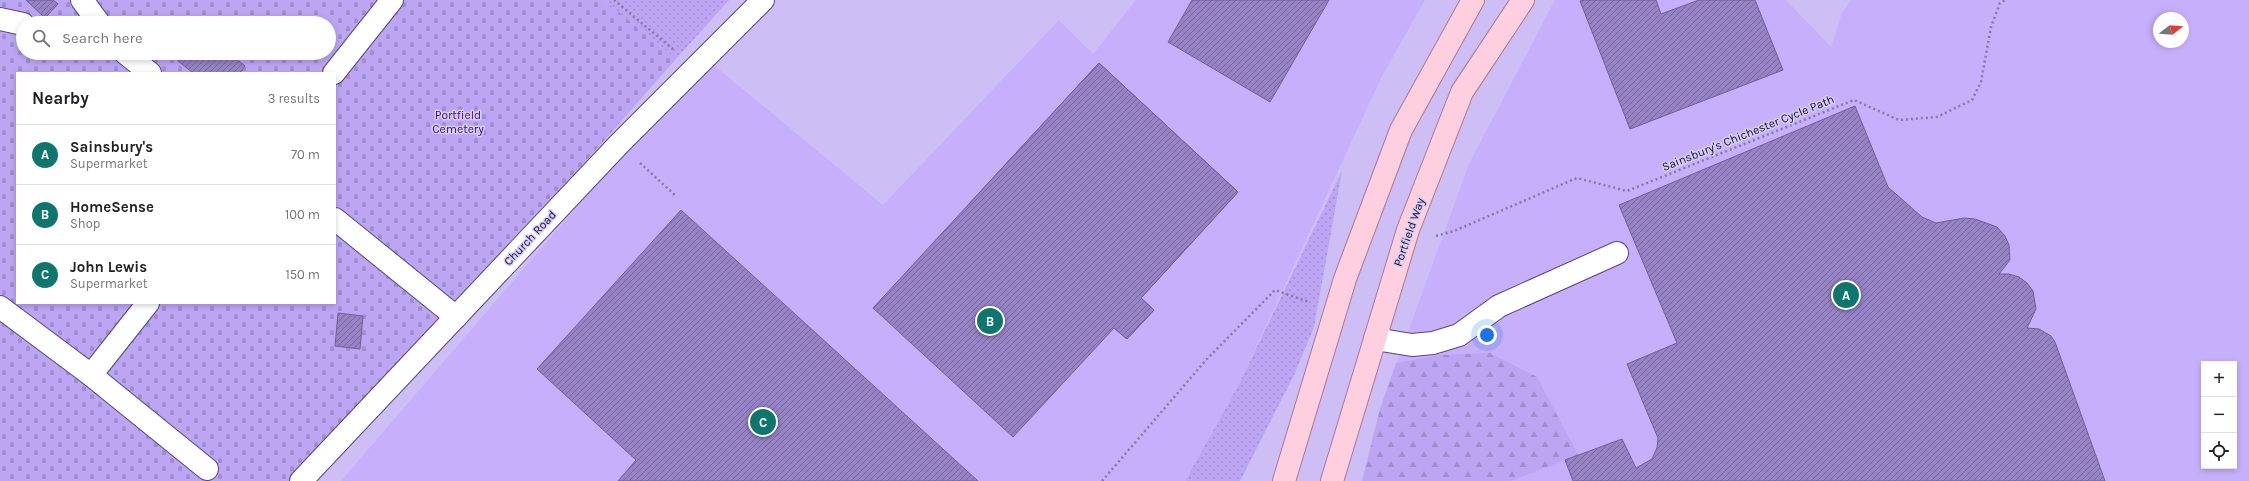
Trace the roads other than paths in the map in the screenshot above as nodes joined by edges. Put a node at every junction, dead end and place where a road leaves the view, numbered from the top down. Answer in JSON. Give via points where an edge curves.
{"nodes":[{"id":1,"x":82,"y":0,"type":"edge"},
{"id":2,"x":392,"y":0,"type":"edge"},
{"id":3,"x":763,"y":0,"type":"edge"},
{"id":4,"x":1473,"y":0,"type":"edge"},
{"id":5,"x":1523,"y":0,"type":"edge"},
{"id":6,"x":94,"y":16,"type":"edge"},
{"id":7,"x":0,"y":19,"type":"edge"},
{"id":8,"x":16,"y":22,"type":"edge"},
{"id":9,"x":134,"y":60,"type":"edge"},
{"id":10,"x":149,"y":72,"type":"edge"},
{"id":11,"x":335,"y":72,"type":"edge"},
{"id":12,"x":336,"y":220,"type":"edge"},
{"id":13,"x":1617,"y":253,"type":"dead end"},
{"id":14,"x":147,"y":304,"type":"edge"},
{"id":15,"x":0,"y":307,"type":"edge"},
{"id":16,"x":456,"y":317,"type":"junction"},
{"id":17,"x":1375,"y":339,"type":"junction"},
{"id":18,"x":91,"y":375,"type":"junction"},
{"id":19,"x":207,"y":469,"type":"dead end"},
{"id":20,"x":301,"y":481,"type":"edge"},
{"id":21,"x":1284,"y":481,"type":"edge"},
{"id":22,"x":1332,"y":481,"type":"edge"}],
"edges":[{"from":1,"to":6,"type":"street"},
{"from":2,"to":11,"type":"street"},
{"from":3,"to":16,"type":"street","name":"Church Road","via":[[619,144]]},
{"from":4,"to":21,"type":"main road","via":[[1401,130],[1345,278]]},
{"from":5,"to":17,"type":"main road","name":"Portfield Way","via":[[1462,92],[1408,230]]},
{"from":7,"to":8,"type":"street"},
{"from":9,"to":10,"type":"street"},
{"from":12,"to":16,"type":"street"},
{"from":13,"to":17,"type":"street","via":[[1499,306],[1459,335],[1433,343],[1412,345]]},
{"from":14,"to":18,"type":"street"},
{"from":15,"to":18,"type":"street"},
{"from":16,"to":20,"type":"street","name":"Church Road"},
{"from":17,"to":22,"type":"main road","name":"Portfield Way"},
{"from":18,"to":19,"type":"street"}]}
